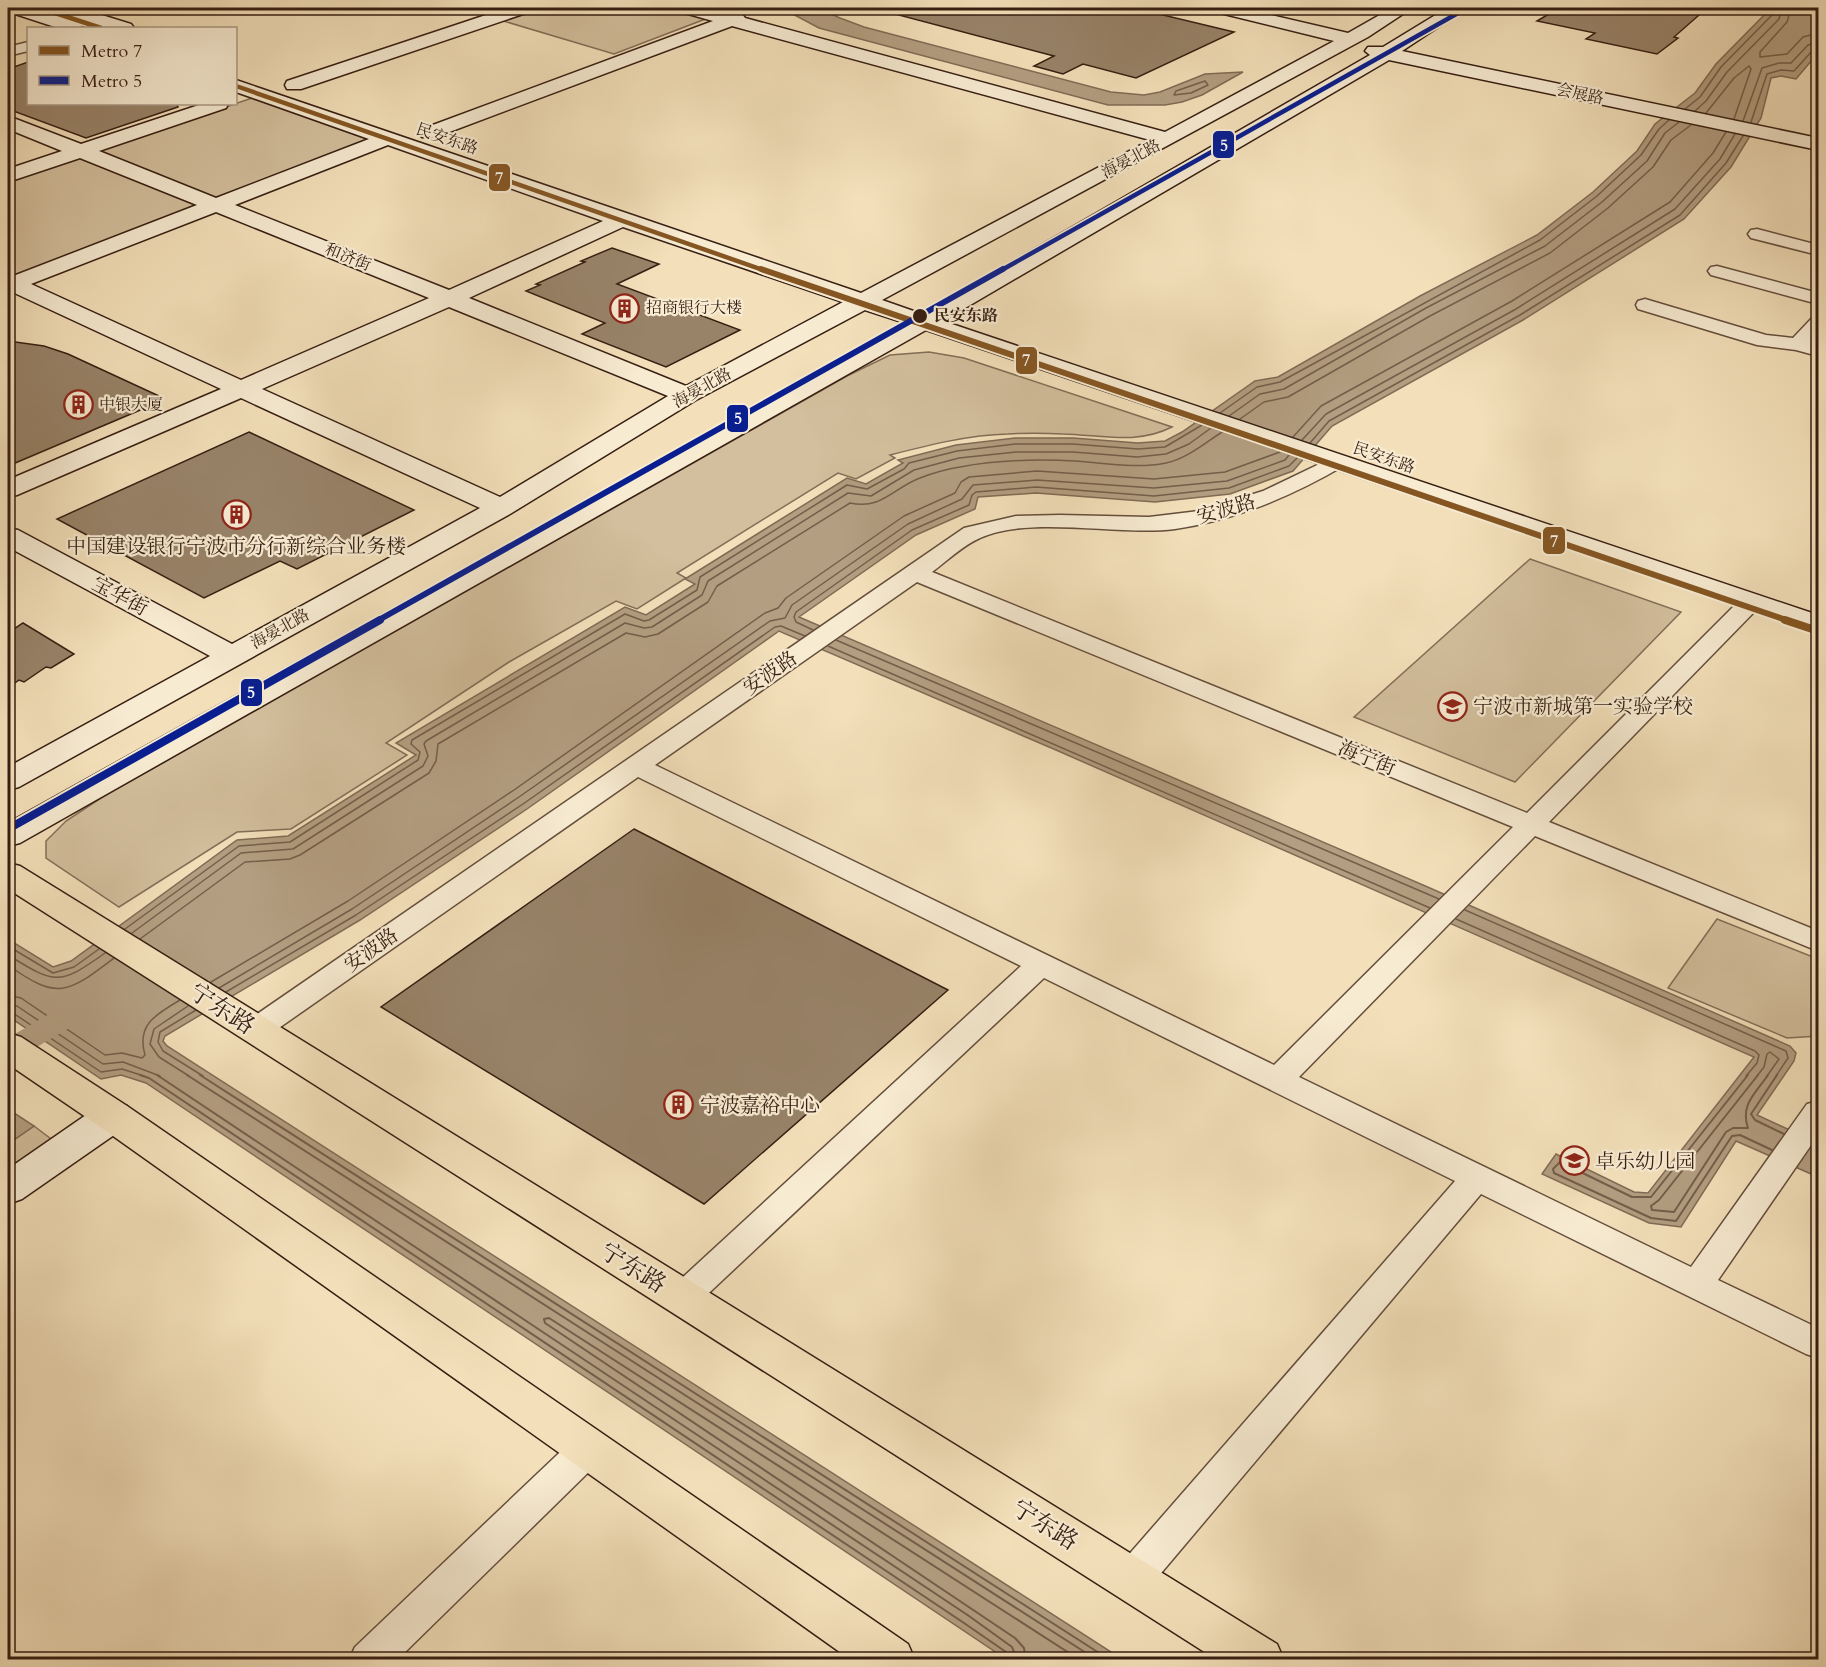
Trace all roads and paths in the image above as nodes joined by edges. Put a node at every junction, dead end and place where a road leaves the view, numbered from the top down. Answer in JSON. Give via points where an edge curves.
{"nodes":[{"id":1,"x":15,"y":8,"type":"edge"},
{"id":2,"x":63,"y":8,"type":"edge"},
{"id":3,"x":523,"y":8,"type":"edge"},
{"id":4,"x":687,"y":8,"type":"edge"},
{"id":5,"x":764,"y":8,"type":"edge"},
{"id":6,"x":1222,"y":8,"type":"edge"},
{"id":7,"x":1403,"y":8,"type":"edge"},
{"id":8,"x":1458,"y":8,"type":"edge"},
{"id":9,"x":731,"y":14,"type":"edge"},
{"id":10,"x":71,"y":27,"type":"edge"},
{"id":11,"x":122,"y":27,"type":"edge"},
{"id":12,"x":1351,"y":39,"type":"junction"},
{"id":13,"x":27,"y":46,"type":"edge"},
{"id":14,"x":1394,"y":48,"type":"junction"},
{"id":15,"x":8,"y":52,"type":"edge"},
{"id":16,"x":237,"y":66,"type":"edge"},
{"id":17,"x":294,"y":85,"type":"junction"},
{"id":18,"x":241,"y":92,"type":"edge"},
{"id":19,"x":216,"y":105,"type":"edge"},
{"id":20,"x":1671,"y":105,"type":"junction"},
{"id":21,"x":8,"y":122,"type":"edge"},
{"id":22,"x":1818,"y":128,"type":"edge"},
{"id":23,"x":8,"y":133,"type":"edge"},
{"id":24,"x":429,"y":133,"type":"junction"},
{"id":25,"x":1173,"y":136,"type":"junction"},
{"id":26,"x":386,"y":139,"type":"junction"},
{"id":27,"x":1818,"y":144,"type":"edge"},
{"id":28,"x":73,"y":153,"type":"junction"},
{"id":29,"x":8,"y":176,"type":"edge"},
{"id":30,"x":209,"y":207,"type":"junction"},
{"id":31,"x":622,"y":220,"type":"junction"},
{"id":32,"x":1757,"y":234,"type":"dead end"},
{"id":33,"x":1818,"y":250,"type":"edge"},
{"id":34,"x":1717,"y":271,"type":"dead end"},
{"id":35,"x":10,"y":285,"type":"edge"},
{"id":36,"x":876,"y":295,"type":"junction"},
{"id":37,"x":1818,"y":299,"type":"edge"},
{"id":38,"x":444,"y":302,"type":"junction"},
{"id":39,"x":1645,"y":305,"type":"dead end"},
{"id":40,"x":935,"y":316,"type":"junction"},
{"id":41,"x":1818,"y":323,"type":"edge"},
{"id":42,"x":1798,"y":344,"type":"junction"},
{"id":43,"x":1818,"y":350,"type":"edge"},
{"id":44,"x":242,"y":389,"type":"junction"},
{"id":45,"x":681,"y":399,"type":"junction"},
{"id":46,"x":1298,"y":438,"type":"junction"},
{"id":47,"x":1338,"y":461,"type":"junction"},
{"id":48,"x":8,"y":489,"type":"edge"},
{"id":49,"x":501,"y":508,"type":"junction"},
{"id":50,"x":8,"y":536,"type":"edge"},
{"id":51,"x":8,"y":557,"type":"edge"},
{"id":52,"x":915,"y":573,"type":"junction"},
{"id":53,"x":1752,"y":601,"type":"junction"},
{"id":54,"x":1818,"y":603,"type":"edge"},
{"id":55,"x":1818,"y":624,"type":"edge"},
{"id":56,"x":221,"y":662,"type":"junction"},
{"id":57,"x":636,"y":766,"type":"junction"},
{"id":58,"x":8,"y":780,"type":"edge"},
{"id":59,"x":1531,"y":825,"type":"junction"},
{"id":60,"x":8,"y":836,"type":"edge"},
{"id":61,"x":8,"y":874,"type":"edge"},
{"id":62,"x":1818,"y":942,"type":"edge"},
{"id":63,"x":1041,"y":964,"type":"junction"},
{"id":64,"x":255,"y":1030,"type":"junction"},
{"id":65,"x":8,"y":1046,"type":"edge"},
{"id":66,"x":1278,"y":1080,"type":"junction"},
{"id":67,"x":1818,"y":1112,"type":"edge"},
{"id":68,"x":113,"y":1116,"type":"junction"},
{"id":69,"x":1477,"y":1177,"type":"junction"},
{"id":70,"x":8,"y":1189,"type":"edge"},
{"id":71,"x":1697,"y":1284,"type":"junction"},
{"id":72,"x":682,"y":1298,"type":"junction"},
{"id":73,"x":1818,"y":1344,"type":"edge"},
{"id":74,"x":589,"y":1448,"type":"junction"},
{"id":75,"x":1132,"y":1579,"type":"junction"},
{"id":76,"x":369,"y":1659,"type":"edge"},
{"id":77,"x":891,"y":1659,"type":"edge"},
{"id":78,"x":1260,"y":1659,"type":"edge"}],
"edges":[{"from":1,"to":10,"type":"main road"},
{"from":2,"to":11,"type":"main road"},
{"from":3,"to":17,"type":"main road"},
{"from":4,"to":9,"type":"main road"},
{"from":5,"to":9,"type":"main road"},
{"from":6,"to":12,"type":"main road","name":"会展路"},
{"from":7,"to":12,"type":"main road","name":"海晏北路"},
{"from":8,"to":14,"type":"main road","name":"海晏北路"},
{"from":9,"to":24,"type":"main road"},
{"from":9,"to":25,"type":"main road"},
{"from":12,"to":14,"type":"main road","name":"会展路"},
{"from":12,"to":25,"type":"main road","name":"海晏北路"},
{"from":13,"to":15,"type":"street"},
{"from":14,"to":20,"type":"main road","name":"会展路"},
{"from":14,"to":40,"type":"main road","name":"海晏北路"},
{"from":16,"to":17,"type":"main road","name":"民安东路"},
{"from":17,"to":24,"type":"main road","name":"民安东路"},
{"from":18,"to":26,"type":"main road"},
{"from":19,"to":28,"type":"main road"},
{"from":20,"to":22,"type":"main road","name":"会展路"},
{"from":20,"to":27,"type":"main road","name":"会展路"},
{"from":21,"to":28,"type":"main road","name":"和济街"},
{"from":23,"to":28,"type":"main road","name":"和济街"},
{"from":24,"to":36,"type":"main road","name":"民安东路"},
{"from":25,"to":36,"type":"main road","name":"海晏北路"},
{"from":26,"to":30,"type":"main road"},
{"from":26,"to":31,"type":"main road"},
{"from":28,"to":29,"type":"main road"},
{"from":28,"to":30,"type":"main road","name":"和济街"},
{"from":30,"to":35,"type":"main road"},
{"from":30,"to":38,"type":"main road","name":"和济街"},
{"from":31,"to":36,"type":"main road"},
{"from":31,"to":38,"type":"main road"},
{"from":32,"to":33,"type":"street"},
{"from":34,"to":37,"type":"street"},
{"from":35,"to":44,"type":"main road"},
{"from":36,"to":40,"type":"main road","name":"民安东路"},
{"from":36,"to":45,"type":"main road","name":"海晏北路"},
{"from":38,"to":44,"type":"main road"},
{"from":38,"to":45,"type":"main road","name":"和济街"},
{"from":39,"to":42,"type":"street","via":[[1764,341]]},
{"from":40,"to":46,"type":"main road","name":"民安东路"},
{"from":40,"to":60,"type":"main road","name":"海晏北路"},
{"from":41,"to":42,"type":"street"},
{"from":42,"to":43,"type":"street"},
{"from":44,"to":48,"type":"main road"},
{"from":44,"to":49,"type":"main road"},
{"from":45,"to":49,"type":"main road","name":"海晏北路"},
{"from":46,"to":47,"type":"main road","name":"民安东路"},
{"from":46,"to":54,"type":"main road","name":"民安东路"},
{"from":47,"to":52,"type":"street","name":"安波路","via":[[1302,482],[1238,508],[1170,523],[1053,520],[989,527],[972,533]]},
{"from":47,"to":53,"type":"main road","name":"民安东路"},
{"from":49,"to":56,"type":"main road","name":"海晏北路"},
{"from":50,"to":56,"type":"main road","name":"宝华街"},
{"from":51,"to":56,"type":"main road","name":"宝华街"},
{"from":52,"to":57,"type":"street","name":"安波路"},
{"from":52,"to":59,"type":"street","name":"海宁街"},
{"from":53,"to":55,"type":"main road","name":"民安东路"},
{"from":53,"to":59,"type":"street"},
{"from":56,"to":58,"type":"main road","name":"海晏北路"},
{"from":57,"to":63,"type":"street"},
{"from":57,"to":64,"type":"street","name":"安波路"},
{"from":59,"to":62,"type":"street","name":"海宁街"},
{"from":59,"to":66,"type":"street"},
{"from":61,"to":64,"type":"main road","name":"宁东路"},
{"from":63,"to":66,"type":"street"},
{"from":63,"to":72,"type":"street"},
{"from":64,"to":72,"type":"main road","name":"宁东路"},
{"from":65,"to":68,"type":"main road"},
{"from":66,"to":69,"type":"street"},
{"from":67,"to":71,"type":"street"},
{"from":68,"to":70,"type":"main road"},
{"from":68,"to":74,"type":"main road"},
{"from":69,"to":71,"type":"street"},
{"from":69,"to":75,"type":"street"},
{"from":71,"to":73,"type":"street"},
{"from":72,"to":75,"type":"main road","name":"宁东路"},
{"from":74,"to":76,"type":"street"},
{"from":74,"to":77,"type":"main road"},
{"from":75,"to":78,"type":"main road","name":"宁东路"}]}
